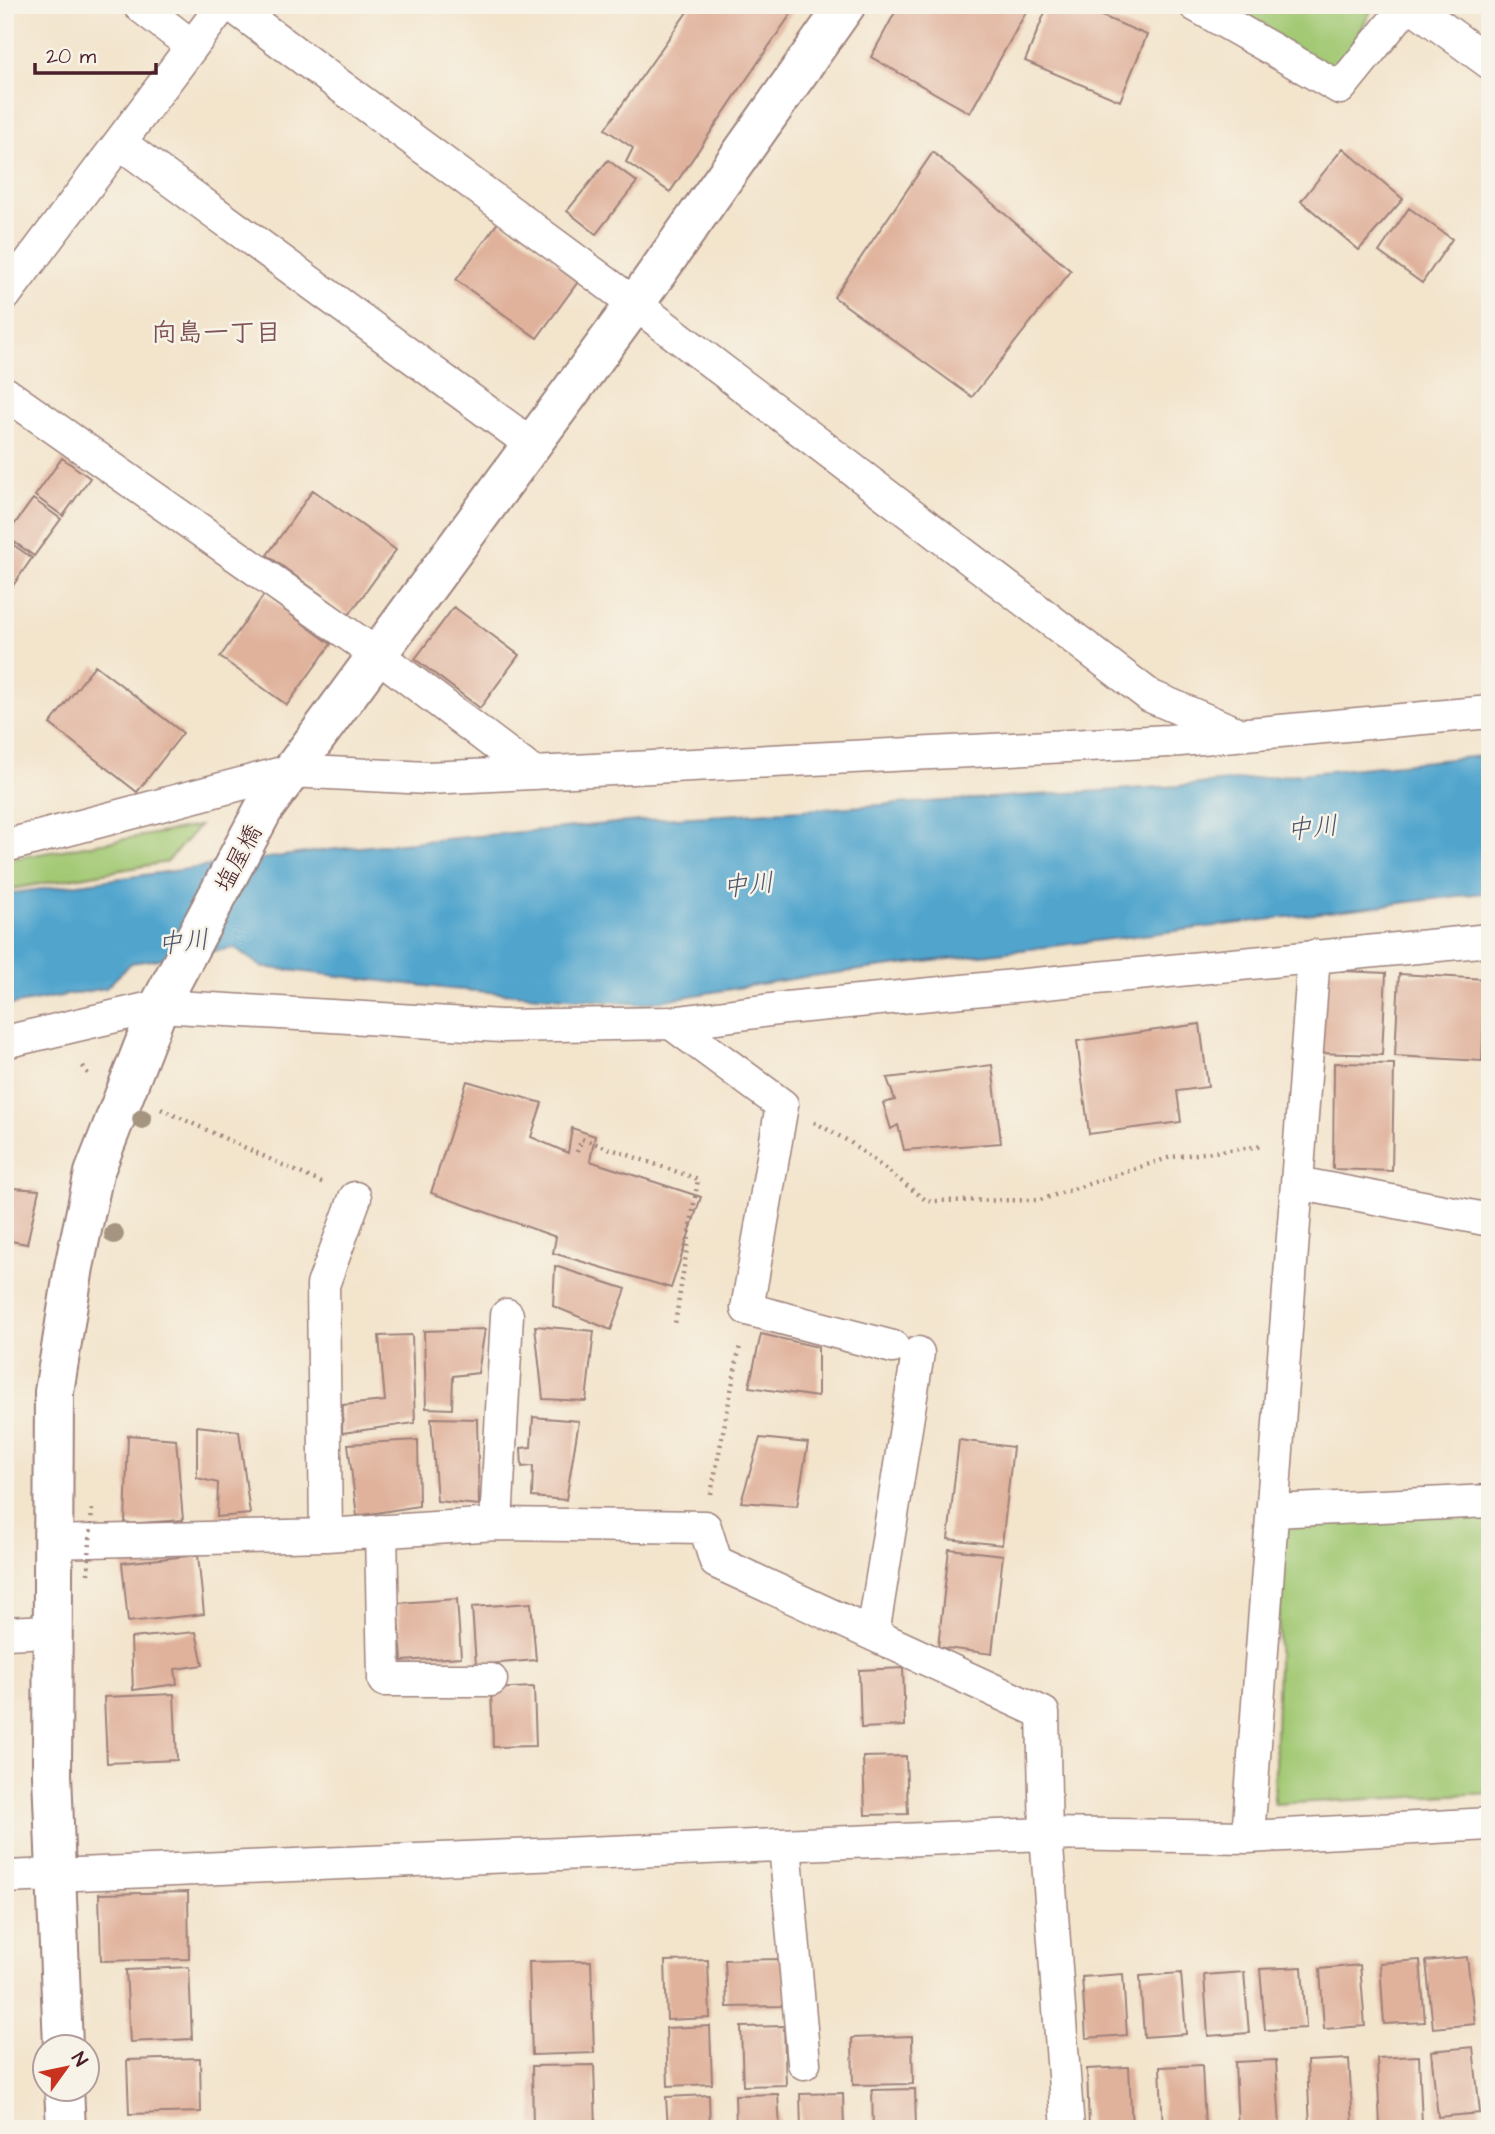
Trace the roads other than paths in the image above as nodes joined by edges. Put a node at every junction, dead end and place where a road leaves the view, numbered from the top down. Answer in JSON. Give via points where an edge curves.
{"nodes":[{"id":1,"x":139,"y":5,"type":"edge"},
{"id":2,"x":223,"y":5,"type":"edge"},
{"id":3,"x":231,"y":5,"type":"edge"},
{"id":4,"x":846,"y":5,"type":"edge"},
{"id":5,"x":1195,"y":5,"type":"edge"},
{"id":6,"x":1409,"y":5,"type":"edge"},
{"id":7,"x":192,"y":46,"type":"junction"},
{"id":8,"x":1490,"y":63,"type":"edge"},
{"id":9,"x":120,"y":143,"type":"junction"},
{"id":10,"x":5,"y":295,"type":"edge"},
{"id":11,"x":635,"y":304,"type":"junction"},
{"id":12,"x":5,"y":393,"type":"edge"},
{"id":13,"x":531,"y":444,"type":"junction"},
{"id":14,"x":375,"y":653,"type":"junction"},
{"id":15,"x":1490,"y":712,"type":"edge"},
{"id":16,"x":1238,"y":733,"type":"junction"},
{"id":17,"x":290,"y":771,"type":"junction"},
{"id":18,"x":533,"y":773,"type":"junction"},
{"id":19,"x":5,"y":846,"type":"edge"},
{"id":20,"x":1490,"y":940,"type":"edge"},
{"id":21,"x":1314,"y":956,"type":"junction"},
{"id":22,"x":166,"y":993,"type":"junction"},
{"id":23,"x":671,"y":1023,"type":"junction"},
{"id":24,"x":5,"y":1042,"type":"edge"},
{"id":25,"x":1297,"y":1183,"type":"junction"},
{"id":26,"x":355,"y":1198,"type":"road end"},
{"id":27,"x":1490,"y":1220,"type":"edge"},
{"id":28,"x":507,"y":1315,"type":"dead end"},
{"id":29,"x":1490,"y":1501,"type":"edge"},
{"id":30,"x":1272,"y":1511,"type":"junction"},
{"id":31,"x":496,"y":1524,"type":"junction"},
{"id":32,"x":381,"y":1531,"type":"junction"},
{"id":33,"x":326,"y":1535,"type":"junction"},
{"id":34,"x":52,"y":1542,"type":"junction"},
{"id":35,"x":51,"y":1631,"type":"junction"},
{"id":36,"x":5,"y":1633,"type":"edge"},
{"id":37,"x":873,"y":1634,"type":"junction"},
{"id":38,"x":491,"y":1680,"type":"dead end"},
{"id":39,"x":1490,"y":1824,"type":"edge"},
{"id":40,"x":1046,"y":1834,"type":"junction"},
{"id":41,"x":1248,"y":1837,"type":"junction"},
{"id":42,"x":785,"y":1845,"type":"junction"},
{"id":43,"x":56,"y":1875,"type":"junction"},
{"id":44,"x":5,"y":1877,"type":"edge"},
{"id":45,"x":62,"y":2032,"type":"edge"},
{"id":46,"x":804,"y":2063,"type":"dead end"},
{"id":47,"x":65,"y":2102,"type":"edge"},
{"id":48,"x":66,"y":2129,"type":"edge"},
{"id":49,"x":1068,"y":2129,"type":"edge"}],
"edges":[{"from":1,"to":7,"type":"street"},
{"from":2,"to":7,"type":"street"},
{"from":3,"to":11,"type":"street"},
{"from":4,"to":11,"type":"street","name":"塩屋橋"},
{"from":5,"to":6,"type":"street","via":[[1340,88]]},
{"from":6,"to":8,"type":"street"},
{"from":7,"to":9,"type":"street"},
{"from":9,"to":10,"type":"street"},
{"from":9,"to":13,"type":"street"},
{"from":11,"to":13,"type":"street","name":"塩屋橋"},
{"from":11,"to":16,"type":"street","via":[[1150,696]]},
{"from":12,"to":14,"type":"street"},
{"from":13,"to":14,"type":"street","name":"塩屋橋"},
{"from":14,"to":17,"type":"street","name":"塩屋橋"},
{"from":14,"to":18,"type":"street"},
{"from":15,"to":16,"type":"street"},
{"from":16,"to":18,"type":"street","via":[[1169,741]]},
{"from":17,"to":18,"type":"street","via":[[428,778]]},
{"from":17,"to":19,"type":"street"},
{"from":17,"to":22,"type":"street","name":"塩屋橋","via":[[263,810]]},
{"from":20,"to":21,"type":"street"},
{"from":21,"to":23,"type":"street"},
{"from":21,"to":25,"type":"street"},
{"from":22,"to":23,"type":"street","via":[[501,1026]]},
{"from":22,"to":24,"type":"street"},
{"from":22,"to":34,"type":"street","name":"塩屋橋","via":[[94,1173],[54,1392]]},
{"from":23,"to":37,"type":"street","via":[[782,1105],[747,1309],[906,1350]]},
{"from":25,"to":27,"type":"street"},
{"from":25,"to":30,"type":"street"},
{"from":26,"to":33,"type":"street","via":[[323,1284]]},
{"from":28,"to":31,"type":"street"},
{"from":29,"to":30,"type":"street"},
{"from":30,"to":41,"type":"street"},
{"from":31,"to":32,"type":"street"},
{"from":31,"to":37,"type":"street","via":[[705,1527],[716,1562]]},
{"from":32,"to":33,"type":"street"},
{"from":32,"to":38,"type":"street","via":[[384,1680]]},
{"from":33,"to":34,"type":"street"},
{"from":34,"to":35,"type":"street","name":"塩屋橋"},
{"from":35,"to":36,"type":"street"},
{"from":35,"to":43,"type":"street","name":"塩屋橋"},
{"from":37,"to":40,"type":"street","via":[[1043,1713]]},
{"from":39,"to":41,"type":"street"},
{"from":40,"to":41,"type":"street"},
{"from":40,"to":42,"type":"street"},
{"from":40,"to":49,"type":"street"},
{"from":42,"to":43,"type":"street"},
{"from":42,"to":46,"type":"street"},
{"from":43,"to":44,"type":"street"},
{"from":43,"to":45,"type":"street","name":"塩屋橋"},
{"from":47,"to":48,"type":"street"}]}
